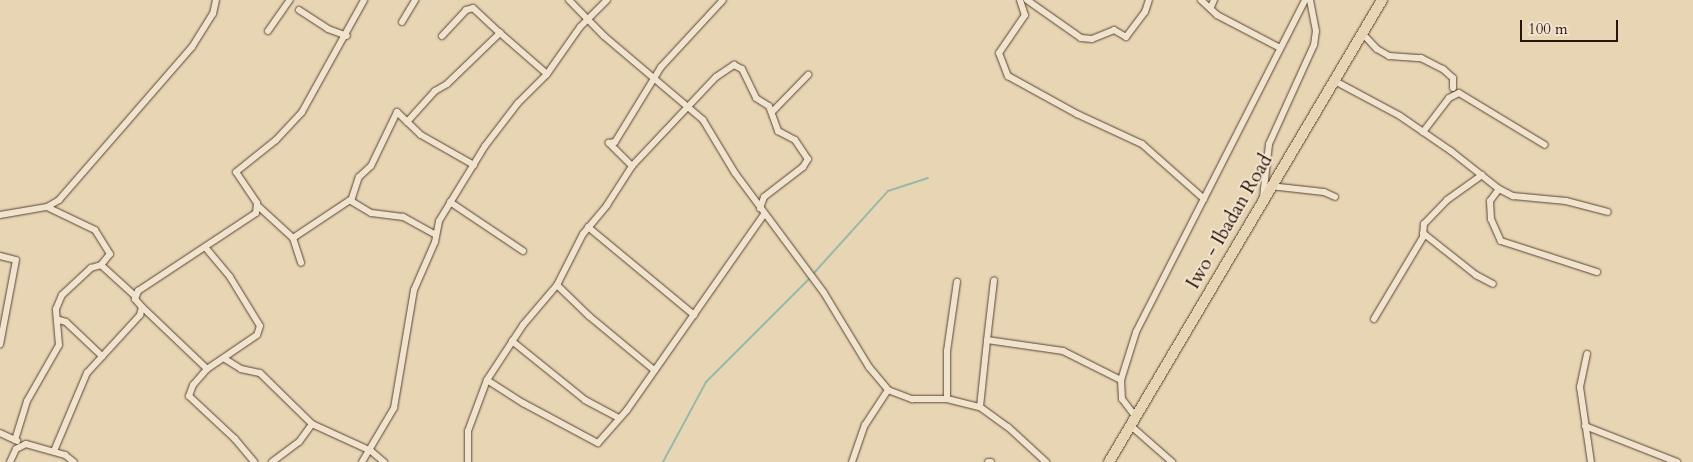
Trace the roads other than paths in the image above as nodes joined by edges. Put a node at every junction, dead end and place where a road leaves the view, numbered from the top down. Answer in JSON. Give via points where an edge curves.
{"nodes":[{"id":1,"x":216,"y":0,"type":"edge"},
{"id":2,"x":290,"y":0,"type":"edge"},
{"id":3,"x":364,"y":0,"type":"edge"},
{"id":4,"x":415,"y":0,"type":"edge"},
{"id":5,"x":569,"y":0,"type":"edge"},
{"id":6,"x":607,"y":0,"type":"edge"},
{"id":7,"x":724,"y":0,"type":"edge"},
{"id":8,"x":1020,"y":0,"type":"edge"},
{"id":9,"x":1027,"y":0,"type":"edge"},
{"id":10,"x":1149,"y":0,"type":"edge"},
{"id":11,"x":1201,"y":0,"type":"edge"},
{"id":12,"x":1214,"y":0,"type":"edge"},
{"id":13,"x":1305,"y":0,"type":"edge"},
{"id":14,"x":1310,"y":0,"type":"edge"},
{"id":15,"x":1382,"y":0,"type":"edge"},
{"id":16,"x":1211,"y":7,"type":"junction"},
{"id":17,"x":299,"y":10,"type":"dead end"},
{"id":18,"x":588,"y":19,"type":"junction"},
{"id":19,"x":402,"y":22,"type":"dead end"},
{"id":20,"x":268,"y":30,"type":"dead end"},
{"id":21,"x":500,"y":33,"type":"junction"},
{"id":22,"x":1362,"y":33,"type":"junction"},
{"id":23,"x":347,"y":36,"type":"junction"},
{"id":24,"x":442,"y":36,"type":"dead end"},
{"id":25,"x":1280,"y":48,"type":"junction"},
{"id":26,"x":547,"y":74,"type":"junction"},
{"id":27,"x":808,"y":75,"type":"dead end"},
{"id":28,"x":654,"y":79,"type":"junction"},
{"id":29,"x":1334,"y":80,"type":"junction"},
{"id":30,"x":1453,"y":88,"type":"dead end"},
{"id":31,"x":690,"y":107,"type":"junction"},
{"id":32,"x":772,"y":112,"type":"junction"},
{"id":33,"x":407,"y":122,"type":"junction"},
{"id":34,"x":1424,"y":132,"type":"junction"},
{"id":35,"x":1545,"y":145,"type":"dead end"},
{"id":36,"x":474,"y":165,"type":"junction"},
{"id":37,"x":632,"y":166,"type":"junction"},
{"id":38,"x":1482,"y":175,"type":"junction"},
{"id":39,"x":1270,"y":186,"type":"junction"},
{"id":40,"x":1499,"y":189,"type":"junction"},
{"id":41,"x":1335,"y":196,"type":"dead end"},
{"id":42,"x":1263,"y":197,"type":"junction"},
{"id":43,"x":1204,"y":199,"type":"junction"},
{"id":44,"x":350,"y":200,"type":"junction"},
{"id":45,"x":450,"y":202,"type":"junction"},
{"id":46,"x":258,"y":206,"type":"junction"},
{"id":47,"x":47,"y":208,"type":"junction"},
{"id":48,"x":762,"y":211,"type":"junction"},
{"id":49,"x":1608,"y":212,"type":"dead end"},
{"id":50,"x":0,"y":215,"type":"edge"},
{"id":51,"x":588,"y":228,"type":"junction"},
{"id":52,"x":1423,"y":233,"type":"junction"},
{"id":53,"x":436,"y":235,"type":"junction"},
{"id":54,"x":293,"y":238,"type":"junction"},
{"id":55,"x":205,"y":247,"type":"junction"},
{"id":56,"x":523,"y":251,"type":"dead end"},
{"id":57,"x":0,"y":256,"type":"edge"},
{"id":58,"x":301,"y":263,"type":"dead end"},
{"id":59,"x":101,"y":266,"type":"junction"},
{"id":60,"x":1597,"y":272,"type":"dead end"},
{"id":61,"x":994,"y":280,"type":"dead end"},
{"id":62,"x":957,"y":282,"type":"dead end"},
{"id":63,"x":1493,"y":284,"type":"dead end"},
{"id":64,"x":557,"y":285,"type":"junction"},
{"id":65,"x":134,"y":295,"type":"junction"},
{"id":66,"x":142,"y":307,"type":"junction"},
{"id":67,"x":694,"y":315,"type":"junction"},
{"id":68,"x":59,"y":320,"type":"junction"},
{"id":69,"x":1374,"y":320,"type":"dead end"},
{"id":70,"x":987,"y":340,"type":"junction"},
{"id":71,"x":512,"y":341,"type":"junction"},
{"id":72,"x":0,"y":345,"type":"edge"},
{"id":73,"x":1587,"y":354,"type":"dead end"},
{"id":74,"x":102,"y":356,"type":"junction"},
{"id":75,"x":225,"y":359,"type":"junction"},
{"id":76,"x":207,"y":369,"type":"junction"},
{"id":77,"x":654,"y":370,"type":"junction"},
{"id":78,"x":487,"y":380,"type":"junction"},
{"id":79,"x":1122,"y":380,"type":"junction"},
{"id":80,"x":888,"y":390,"type":"junction"},
{"id":81,"x":948,"y":399,"type":"junction"},
{"id":82,"x":980,"y":407,"type":"junction"},
{"id":83,"x":1135,"y":416,"type":"junction"},
{"id":84,"x":619,"y":418,"type":"junction"},
{"id":85,"x":312,"y":424,"type":"junction"},
{"id":86,"x":1130,"y":426,"type":"junction"},
{"id":87,"x":1585,"y":426,"type":"junction"},
{"id":88,"x":0,"y":433,"type":"edge"},
{"id":89,"x":15,"y":440,"type":"junction"},
{"id":90,"x":23,"y":445,"type":"junction"},
{"id":91,"x":54,"y":451,"type":"junction"},
{"id":92,"x":371,"y":451,"type":"junction"},
{"id":93,"x":1112,"y":460,"type":"edge"},
{"id":94,"x":10,"y":462,"type":"edge"},
{"id":95,"x":74,"y":462,"type":"edge"},
{"id":96,"x":254,"y":462,"type":"edge"},
{"id":97,"x":272,"y":462,"type":"edge"},
{"id":98,"x":362,"y":462,"type":"edge"},
{"id":99,"x":384,"y":462,"type":"edge"},
{"id":100,"x":468,"y":462,"type":"edge"},
{"id":101,"x":852,"y":462,"type":"edge"},
{"id":102,"x":1046,"y":462,"type":"edge"},
{"id":103,"x":1172,"y":462,"type":"edge"},
{"id":104,"x":1590,"y":462,"type":"edge"},
{"id":105,"x":1677,"y":462,"type":"edge"}],
"edges":[{"from":1,"to":47,"type":"street","via":[[213,14],[192,47],[59,200]]},
{"from":2,"to":20,"type":"street"},
{"from":3,"to":23,"type":"street"},
{"from":4,"to":19,"type":"street"},
{"from":5,"to":18,"type":"street"},
{"from":6,"to":18,"type":"street"},
{"from":7,"to":28,"type":"street","via":[[688,35]]},
{"from":8,"to":43,"type":"street","via":[[1025,14],[999,53],[1008,76],[1077,114],[1142,144]]},
{"from":9,"to":10,"type":"street","via":[[1080,38],[1092,38],[1114,30],[1126,37],[1145,12]]},
{"from":11,"to":16,"type":"street"},
{"from":12,"to":16,"type":"street"},
{"from":13,"to":25,"type":"street"},
{"from":14,"to":42,"type":"street","via":[[1316,31],[1314,45],[1268,144]]},
{"from":15,"to":22,"type":"main road","name":"Iwo - Ibadan Road"},
{"from":16,"to":25,"type":"street","via":[[1217,16]]},
{"from":17,"to":23,"type":"street","via":[[328,29]]},
{"from":18,"to":26,"type":"street"},
{"from":18,"to":28,"type":"street"},
{"from":21,"to":24,"type":"street","via":[[473,8],[466,10]]},
{"from":21,"to":26,"type":"street"},
{"from":21,"to":33,"type":"street","via":[[447,84],[435,91]]},
{"from":22,"to":29,"type":"main road","name":"Iwo - Ibadan Road"},
{"from":22,"to":30,"type":"street","via":[[1389,56],[1421,58],[1443,69],[1453,78]]},
{"from":23,"to":46,"type":"street","via":[[302,112],[276,140],[236,172]]},
{"from":25,"to":43,"type":"street"},
{"from":26,"to":36,"type":"street","via":[[518,103]]},
{"from":27,"to":32,"type":"street"},
{"from":28,"to":31,"type":"street"},
{"from":28,"to":37,"type":"street","via":[[615,142],[609,143]]},
{"from":29,"to":34,"type":"street"},
{"from":29,"to":39,"type":"main road","name":"Iwo - Ibadan Road"},
{"from":31,"to":32,"type":"street","via":[[716,76],[734,64],[742,69],[754,94]]},
{"from":31,"to":37,"type":"street"},
{"from":31,"to":48,"type":"street","via":[[703,120]]},
{"from":32,"to":48,"type":"street","via":[[778,131],[795,140],[808,159],[803,167],[764,197]]},
{"from":33,"to":36,"type":"street","via":[[421,135]]},
{"from":33,"to":44,"type":"street","via":[[397,112],[393,116],[371,166],[359,177]]},
{"from":34,"to":35,"type":"street","via":[[1449,98],[1459,93]]},
{"from":34,"to":38,"type":"street"},
{"from":36,"to":45,"type":"street"},
{"from":37,"to":51,"type":"street"},
{"from":38,"to":40,"type":"street"},
{"from":38,"to":52,"type":"street","via":[[1432,213],[1422,227]]},
{"from":39,"to":41,"type":"street"},
{"from":39,"to":42,"type":"main road","name":"Iwo - Ibadan Road"},
{"from":40,"to":49,"type":"street","via":[[1521,198],[1566,201]]},
{"from":40,"to":60,"type":"street","via":[[1490,201],[1491,219],[1501,242]]},
{"from":42,"to":83,"type":"main road","name":"Iwo - Ibadan Road"},
{"from":43,"to":79,"type":"street","via":[[1147,306],[1126,359]]},
{"from":44,"to":53,"type":"street","via":[[371,213],[403,217]]},
{"from":44,"to":54,"type":"street"},
{"from":45,"to":53,"type":"street","via":[[438,221]]},
{"from":45,"to":56,"type":"street"},
{"from":46,"to":54,"type":"street"},
{"from":46,"to":55,"type":"street","via":[[251,219]]},
{"from":47,"to":50,"type":"street"},
{"from":47,"to":59,"type":"street","via":[[95,230],[110,254]]},
{"from":48,"to":67,"type":"street"},
{"from":48,"to":80,"type":"street","via":[[824,293],[869,367]]},
{"from":51,"to":64,"type":"street"},
{"from":51,"to":67,"type":"street"},
{"from":52,"to":63,"type":"street","via":[[1476,275]]},
{"from":52,"to":69,"type":"street"},
{"from":53,"to":92,"type":"street","via":[[414,290],[394,408]]},
{"from":54,"to":58,"type":"street"},
{"from":55,"to":65,"type":"street"},
{"from":55,"to":75,"type":"street","via":[[230,278],[260,326],[257,334]]},
{"from":57,"to":72,"type":"street","via":[[16,260]]},
{"from":59,"to":65,"type":"street"},
{"from":59,"to":68,"type":"street","via":[[91,268],[62,295],[56,309]]},
{"from":61,"to":70,"type":"street"},
{"from":62,"to":81,"type":"street","via":[[947,352]]},
{"from":64,"to":71,"type":"street"},
{"from":64,"to":77,"type":"street"},
{"from":65,"to":66,"type":"street"},
{"from":66,"to":74,"type":"street","via":[[140,315]]},
{"from":66,"to":76,"type":"street"},
{"from":67,"to":77,"type":"street"},
{"from":68,"to":74,"type":"street","via":[[66,322]]},
{"from":68,"to":89,"type":"street","via":[[59,345],[27,401]]},
{"from":70,"to":79,"type":"street","via":[[1063,351]]},
{"from":70,"to":82,"type":"street"},
{"from":71,"to":78,"type":"street"},
{"from":71,"to":84,"type":"street","via":[[585,400]]},
{"from":73,"to":87,"type":"street","via":[[1580,387]]},
{"from":74,"to":91,"type":"street","via":[[87,372]]},
{"from":75,"to":76,"type":"street"},
{"from":75,"to":85,"type":"street","via":[[241,369],[260,373]]},
{"from":76,"to":96,"type":"street","via":[[189,391],[190,399],[235,439]]},
{"from":77,"to":84,"type":"street"},
{"from":78,"to":84,"type":"street","via":[[592,443],[598,443]]},
{"from":78,"to":100,"type":"street","via":[[468,431]]},
{"from":79,"to":83,"type":"street","via":[[1122,399]]},
{"from":80,"to":81,"type":"street","via":[[912,399]]},
{"from":80,"to":101,"type":"street","via":[[865,425]]},
{"from":81,"to":82,"type":"street"},
{"from":82,"to":102,"type":"street","via":[[1008,427]]},
{"from":83,"to":86,"type":"main road","name":"Iwo - Ibadan Road"},
{"from":85,"to":92,"type":"street"},
{"from":85,"to":97,"type":"street","via":[[298,442]]},
{"from":86,"to":93,"type":"main road","name":"Iwo - Ibadan Road"},
{"from":86,"to":103,"type":"street"},
{"from":87,"to":104,"type":"street"},
{"from":87,"to":105,"type":"street"},
{"from":88,"to":89,"type":"street"},
{"from":89,"to":90,"type":"street"},
{"from":90,"to":91,"type":"street","via":[[33,444]]},
{"from":90,"to":94,"type":"street","via":[[16,449]]},
{"from":91,"to":95,"type":"street"},
{"from":92,"to":98,"type":"street"},
{"from":92,"to":99,"type":"street"}]}
